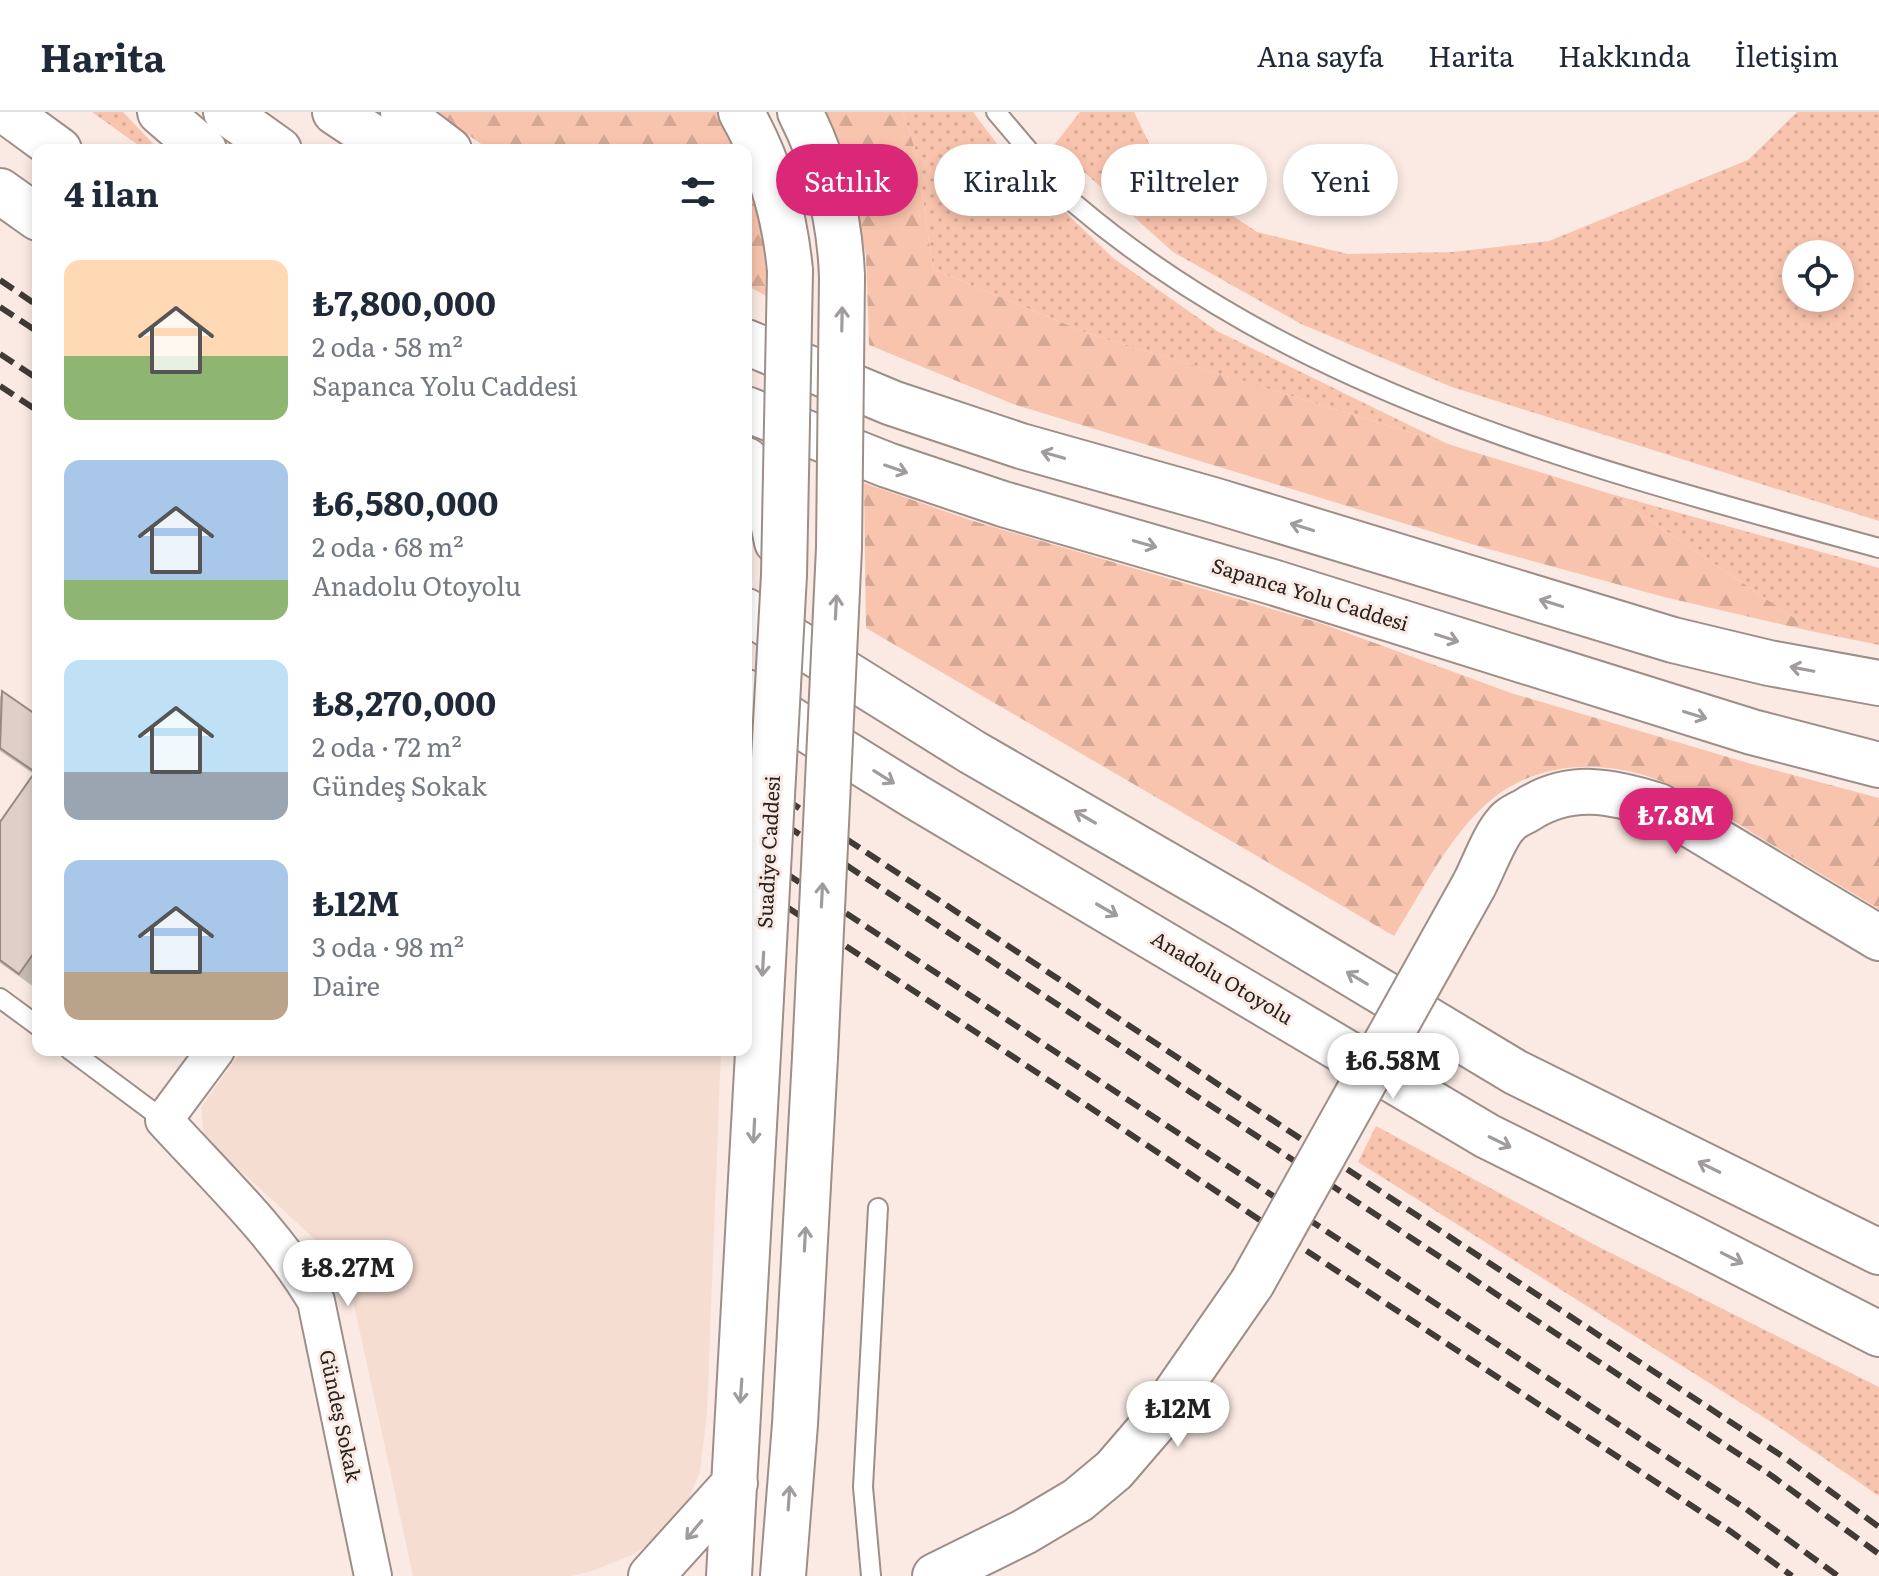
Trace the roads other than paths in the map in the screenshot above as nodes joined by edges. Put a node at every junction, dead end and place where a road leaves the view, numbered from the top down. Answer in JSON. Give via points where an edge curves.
{"nodes":[{"id":1,"x":7,"y":112,"type":"edge"},
{"id":2,"x":160,"y":112,"type":"edge"},
{"id":3,"x":226,"y":112,"type":"edge"},
{"id":4,"x":335,"y":112,"type":"edge"},
{"id":5,"x":403,"y":112,"type":"edge"},
{"id":6,"x":741,"y":112,"type":"edge"},
{"id":7,"x":800,"y":112,"type":"edge"},
{"id":8,"x":996,"y":112,"type":"edge"},
{"id":9,"x":51,"y":144,"type":"edge"},
{"id":10,"x":197,"y":144,"type":"edge"},
{"id":11,"x":271,"y":144,"type":"edge"},
{"id":12,"x":383,"y":144,"type":"edge"},
{"id":13,"x":441,"y":144,"type":"edge"},
{"id":14,"x":0,"y":191,"type":"edge"},
{"id":15,"x":32,"y":214,"type":"edge"},
{"id":16,"x":752,"y":345,"type":"edge"},
{"id":17,"x":752,"y":411,"type":"edge"},
{"id":18,"x":752,"y":467,"type":"edge"},
{"id":19,"x":1879,"y":548,"type":"edge"},
{"id":20,"x":784,"y":575,"type":"junction"},
{"id":21,"x":752,"y":615,"type":"edge"},
{"id":22,"x":1879,"y":683,"type":"edge"},
{"id":23,"x":752,"y":696,"type":"edge"},
{"id":24,"x":1879,"y":765,"type":"edge"},
{"id":25,"x":1879,"y":938,"type":"edge"},
{"id":26,"x":0,"y":998,"type":"edge"},
{"id":27,"x":32,"y":1022,"type":"edge"},
{"id":28,"x":78,"y":1056,"type":"edge"},
{"id":29,"x":212,"y":1056,"type":"edge"},
{"id":30,"x":164,"y":1120,"type":"junction"},
{"id":31,"x":878,"y":1208,"type":"dead end"},
{"id":32,"x":1879,"y":1252,"type":"edge"},
{"id":33,"x":1879,"y":1334,"type":"edge"},
{"id":34,"x":735,"y":1483,"type":"junction"},
{"id":35,"x":373,"y":1576,"type":"edge"},
{"id":36,"x":651,"y":1576,"type":"edge"},
{"id":37,"x":729,"y":1576,"type":"edge"},
{"id":38,"x":783,"y":1576,"type":"edge"},
{"id":39,"x":871,"y":1576,"type":"edge"},
{"id":40,"x":935,"y":1576,"type":"edge"}],
"edges":[{"from":1,"to":9,"type":"main road"},
{"from":2,"to":10,"type":"main road"},
{"from":3,"to":11,"type":"main road"},
{"from":4,"to":12,"type":"main road"},
{"from":5,"to":13,"type":"main road"},
{"from":6,"to":20,"type":"main road","name":"Suadiye Caddesi","bridge":true,"via":[[781,211],[790,271]]},
{"from":38,"to":7,"type":"main road","one_way":true,"bridge":true,"via":[[839,548],[842,277],[825,172]]},
{"from":8,"to":19,"type":"lane","via":[[1072,202],[1180,283],[1329,366],[1469,423],[1646,484]]},
{"from":14,"to":15,"type":"main road"},
{"from":22,"to":16,"type":"main road","one_way":true,"via":[[1673,640],[1021,446],[892,403]]},
{"from":17,"to":24,"type":"main road","name":"Sapanca Yolu Caddesi","one_way":true,"via":[[1003,504],[1763,735]]},
{"from":18,"to":20,"type":"main road","via":[[767,493]]},
{"from":20,"to":34,"type":"main road","name":"Suadiye Caddesi","one_way":true,"bridge":true},
{"from":32,"to":21,"type":"main road","one_way":true,"via":[[1515,1072],[972,752]]},
{"from":23,"to":33,"type":"main road","name":"Anadolu Otoyolu","one_way":true,"via":[[1487,1136]]},
{"from":25,"to":40,"type":"main road","bridge":true,"via":[[1659,806],[1628,795],[1566,792],[1506,824],[1252,1283],[1157,1420],[1114,1470],[1078,1500]]},
{"from":26,"to":27,"type":"lane"},
{"from":28,"to":30,"type":"lane"},
{"from":29,"to":30,"type":"street"},
{"from":30,"to":35,"type":"street","name":"Gündeş Sokak","via":[[296,1266],[316,1301]]},
{"from":31,"to":39,"type":"lane","via":[[863,1487]]},
{"from":34,"to":36,"type":"main road","one_way":true},
{"from":34,"to":37,"type":"main road","name":"Suadiye Caddesi"}]}
